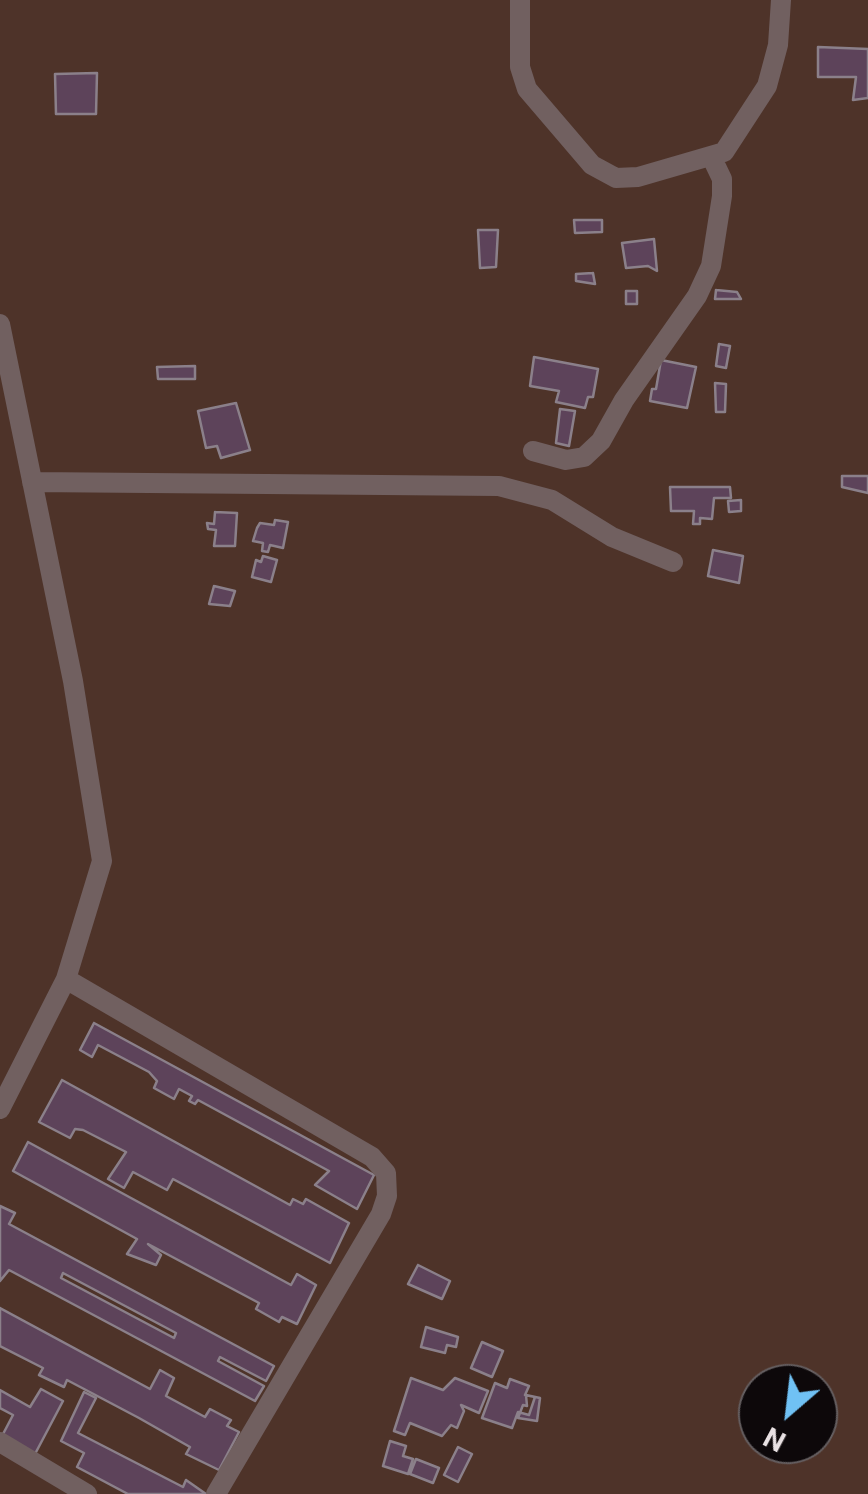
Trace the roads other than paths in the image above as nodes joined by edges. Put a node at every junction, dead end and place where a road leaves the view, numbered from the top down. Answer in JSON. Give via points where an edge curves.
{"nodes":[{"id":1,"x":520,"y":0,"type":"edge"},
{"id":2,"x":782,"y":0,"type":"edge"},
{"id":3,"x":711,"y":156,"type":"junction"},
{"id":4,"x":0,"y":324,"type":"edge"},
{"id":5,"x":533,"y":452,"type":"dead end"},
{"id":6,"x":32,"y":482,"type":"junction"},
{"id":7,"x":674,"y":562,"type":"dead end"},
{"id":8,"x":66,"y":979,"type":"junction"},
{"id":9,"x":0,"y":1109,"type":"edge"},
{"id":10,"x":0,"y":1442,"type":"edge"},
{"id":11,"x":87,"y":1494,"type":"edge"},
{"id":12,"x":216,"y":1494,"type":"edge"}],
"edges":[{"from":1,"to":3,"type":"street","via":[[520,67],[528,89],[592,165],[616,178],[638,177]]},
{"from":2,"to":3,"type":"street","via":[[767,86],[724,152]]},
{"from":3,"to":5,"type":"street","via":[[722,196],[698,296],[601,442],[566,460]]},
{"from":4,"to":6,"type":"street"},
{"from":6,"to":7,"type":"street","via":[[499,486],[552,500],[612,537]]},
{"from":6,"to":8,"type":"street","via":[[102,861]]},
{"from":8,"to":9,"type":"street"},
{"from":8,"to":12,"type":"street","via":[[372,1157],[386,1174],[380,1214]]},
{"from":10,"to":11,"type":"street"}]}
